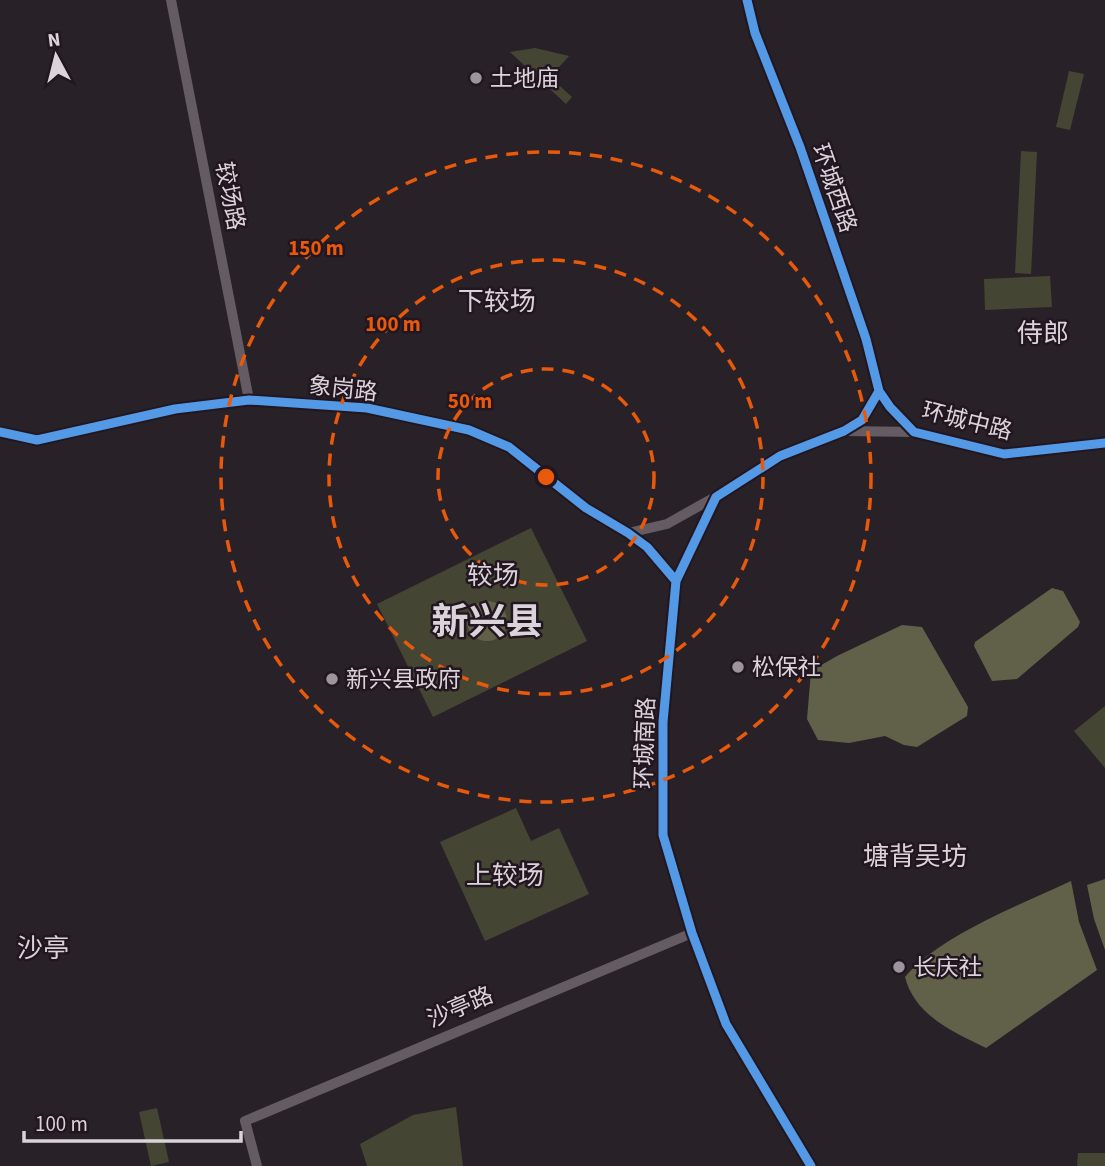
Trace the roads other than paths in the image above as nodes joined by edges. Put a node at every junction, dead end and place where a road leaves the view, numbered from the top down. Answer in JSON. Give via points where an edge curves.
{"nodes":[{"id":1,"x":170,"y":0,"type":"edge"},
{"id":2,"x":747,"y":0,"type":"edge"},
{"id":3,"x":878,"y":391,"type":"junction"},
{"id":4,"x":249,"y":400,"type":"junction"},
{"id":5,"x":844,"y":431,"type":"junction"},
{"id":6,"x":0,"y":432,"type":"edge"},
{"id":7,"x":914,"y":432,"type":"junction"},
{"id":8,"x":1105,"y":443,"type":"edge"},
{"id":9,"x":716,"y":497,"type":"junction"},
{"id":10,"x":628,"y":533,"type":"junction"},
{"id":11,"x":676,"y":581,"type":"junction"},
{"id":12,"x":692,"y":933,"type":"junction"},
{"id":13,"x":257,"y":1166,"type":"edge"},
{"id":14,"x":811,"y":1166,"type":"edge"}],
"edges":[{"from":1,"to":4,"type":"street","name":"较场路"},
{"from":2,"to":3,"type":"street","name":"环城西路","via":[[866,338]]},
{"from":3,"to":5,"type":"street","via":[[862,420]]},
{"from":3,"to":7,"type":"street","name":"环城中路"},
{"from":4,"to":6,"type":"street","name":"象岗路","via":[[175,409],[37,440]]},
{"from":4,"to":10,"type":"street","name":"象岗路","via":[[366,408],[469,430],[509,447],[586,508]]},
{"from":5,"to":7,"type":"street"},
{"from":5,"to":9,"type":"street","via":[[780,456]]},
{"from":7,"to":8,"type":"street","name":"环城中路","via":[[1004,454]]},
{"from":9,"to":10,"type":"street","via":[[667,524]]},
{"from":9,"to":11,"type":"street","name":"环城南路"},
{"from":10,"to":11,"type":"street","name":"象岗路","via":[[647,547]]},
{"from":11,"to":12,"type":"street","name":"环城南路","via":[[663,722],[663,835]]},
{"from":12,"to":13,"type":"street","name":"沙亭路","via":[[245,1122]]},
{"from":12,"to":14,"type":"street","name":"环城南路","via":[[726,1024]]}]}
